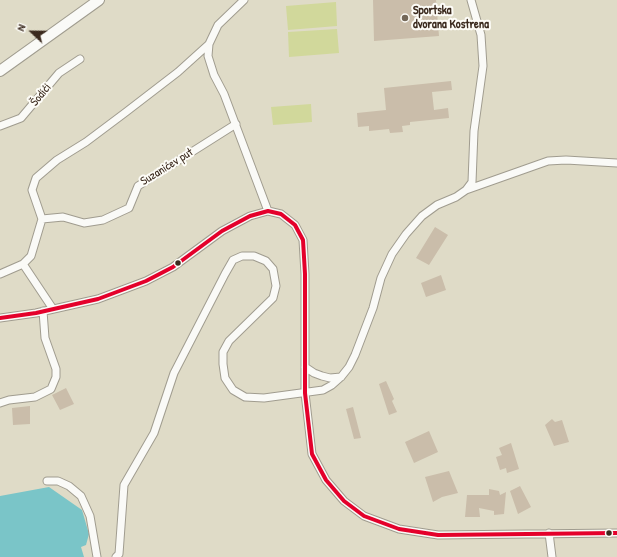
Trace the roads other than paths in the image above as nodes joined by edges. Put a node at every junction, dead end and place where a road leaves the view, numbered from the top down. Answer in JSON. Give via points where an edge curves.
{"nodes":[{"id":1,"x":99,"y":0,"type":"edge"},
{"id":2,"x":244,"y":0,"type":"edge"},
{"id":3,"x":471,"y":0,"type":"edge"},
{"id":4,"x":209,"y":44,"type":"junction"},
{"id":5,"x":80,"y":59,"type":"dead end"},
{"id":6,"x":0,"y":71,"type":"edge"},
{"id":7,"x":236,"y":124,"type":"junction"},
{"id":8,"x":0,"y":126,"type":"edge"},
{"id":9,"x":617,"y":163,"type":"edge"},
{"id":10,"x":466,"y":190,"type":"junction"},
{"id":11,"x":268,"y":211,"type":"junction"},
{"id":12,"x":42,"y":218,"type":"junction"},
{"id":13,"x":23,"y":264,"type":"junction"},
{"id":14,"x":0,"y":274,"type":"edge"},
{"id":15,"x":53,"y":309,"type":"junction"},
{"id":16,"x":43,"y":311,"type":"junction"},
{"id":17,"x":0,"y":318,"type":"edge"},
{"id":18,"x":305,"y":367,"type":"junction"},
{"id":19,"x":341,"y":377,"type":"junction"},
{"id":20,"x":305,"y":393,"type":"junction"},
{"id":21,"x":0,"y":403,"type":"edge"},
{"id":22,"x":47,"y":481,"type":"dead end"},
{"id":23,"x":549,"y":533,"type":"junction"},
{"id":24,"x":617,"y":533,"type":"edge"},
{"id":25,"x":97,"y":557,"type":"edge"},
{"id":26,"x":116,"y":557,"type":"edge"},
{"id":27,"x":552,"y":557,"type":"edge"}],
"edges":[{"from":1,"to":6,"type":"main road"},
{"from":2,"to":4,"type":"street","via":[[218,25]]},
{"from":3,"to":10,"type":"street","via":[[481,35],[484,66],[474,131],[472,182]]},
{"from":4,"to":7,"type":"street","via":[[208,56],[214,75]]},
{"from":4,"to":12,"type":"street","via":[[138,103],[86,142],[56,160],[36,178],[32,190]]},
{"from":5,"to":8,"type":"street","name":"Šodići","via":[[59,73],[21,118]]},
{"from":7,"to":11,"type":"street"},
{"from":7,"to":12,"type":"street","name":"Suzanićev put","via":[[138,186],[129,208],[103,220],[84,223],[62,217]]},
{"from":9,"to":10,"type":"street","via":[[566,160],[548,162]]},
{"from":10,"to":19,"type":"street","via":[[437,204],[422,216],[392,254],[381,278],[373,308],[355,355]]},
{"from":11,"to":15,"type":"street","via":[[250,216],[222,231],[173,267],[146,281],[98,299]]},
{"from":11,"to":18,"type":"street","via":[[281,214],[295,226],[303,240]]},
{"from":12,"to":13,"type":"street","via":[[31,256]]},
{"from":13,"to":14,"type":"street"},
{"from":13,"to":15,"type":"street"},
{"from":15,"to":16,"type":"street"},
{"from":16,"to":17,"type":"street"},
{"from":16,"to":21,"type":"street","via":[[45,338],[56,369],[52,389],[35,397]]},
{"from":18,"to":19,"type":"street","via":[[322,376]]},
{"from":18,"to":20,"type":"street"},
{"from":19,"to":20,"type":"street","via":[[323,390]]},
{"from":20,"to":23,"type":"street","via":[[312,454],[326,480],[344,501],[364,516],[399,529],[438,535]]},
{"from":20,"to":26,"type":"street","via":[[264,398],[245,397],[233,390],[225,378],[223,352],[229,341],[273,298],[276,286],[273,269],[266,261],[254,256],[242,256],[234,260],[225,274],[174,373],[154,433],[124,485],[119,554]]},
{"from":22,"to":25,"type":"street","via":[[58,481],[81,496],[90,516]]},
{"from":23,"to":24,"type":"street"},
{"from":23,"to":27,"type":"street"}]}
